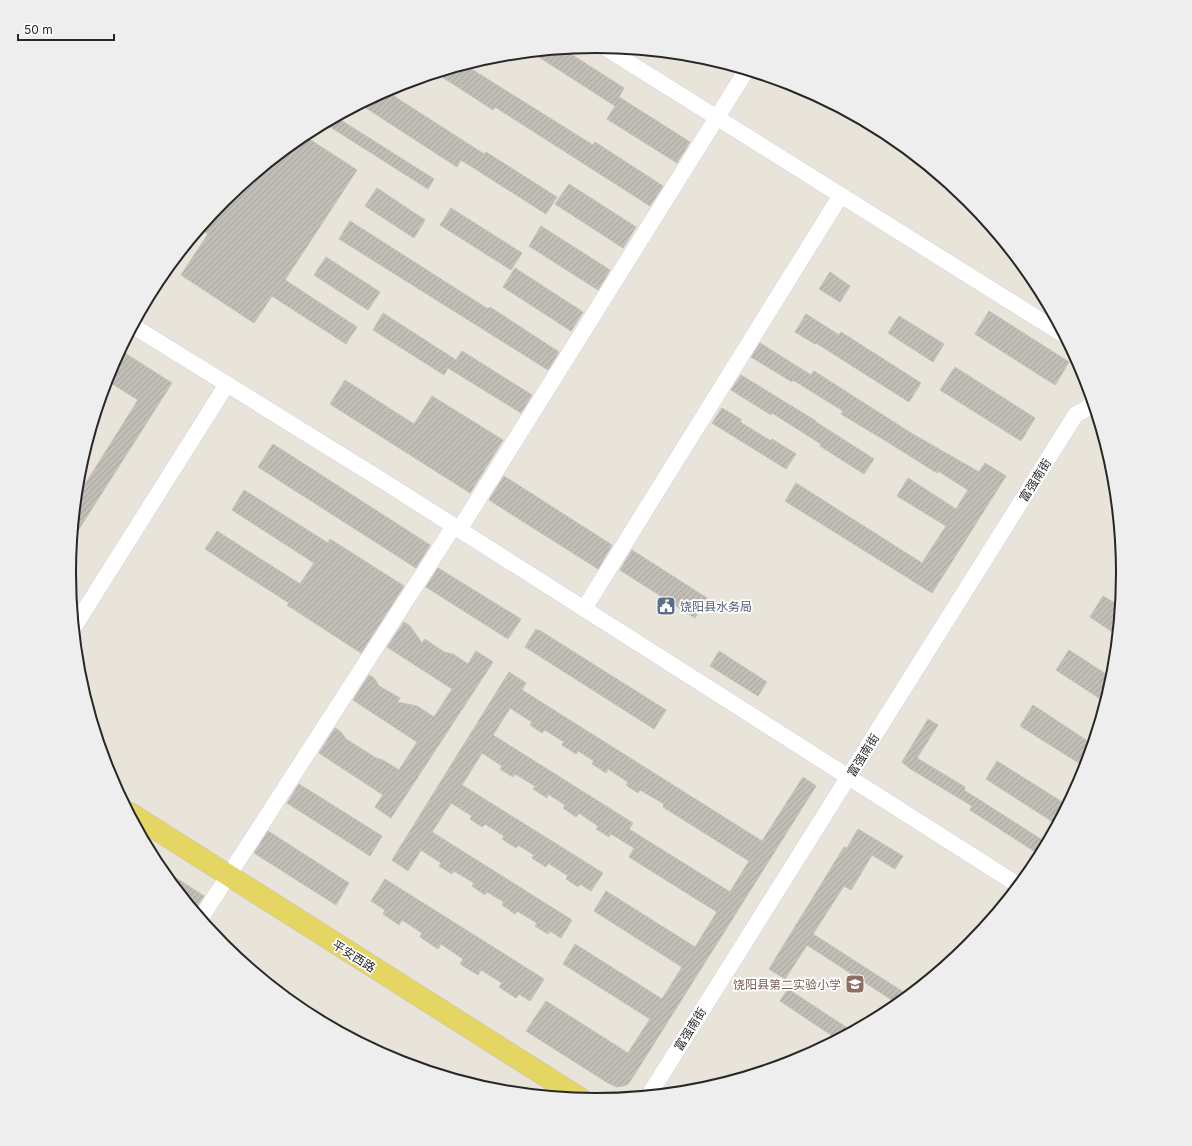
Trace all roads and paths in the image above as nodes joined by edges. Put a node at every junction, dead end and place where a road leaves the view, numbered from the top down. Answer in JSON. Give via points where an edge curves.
{"nodes":[{"id":1,"x":615,"y":54,"type":"edge"},
{"id":2,"x":743,"y":75,"type":"edge"},
{"id":3,"x":717,"y":117,"type":"junction"},
{"id":4,"x":841,"y":195,"type":"junction"},
{"id":5,"x":138,"y":329,"type":"edge"},
{"id":6,"x":1055,"y":329,"type":"edge"},
{"id":7,"x":227,"y":384,"type":"junction"},
{"id":8,"x":1088,"y":407,"type":"edge"},
{"id":9,"x":456,"y":528,"type":"junction"},
{"id":10,"x":584,"y":609,"type":"junction"},
{"id":11,"x":78,"y":620,"type":"edge"},
{"id":12,"x":848,"y":777,"type":"junction"},
{"id":13,"x":138,"y":818,"type":"edge"},
{"id":14,"x":228,"y":875,"type":"junction"},
{"id":15,"x":1014,"y":883,"type":"edge"},
{"id":16,"x":203,"y":914,"type":"edge"},
{"id":17,"x":652,"y":1090,"type":"edge"},
{"id":18,"x":571,"y":1092,"type":"edge"}],
"edges":[{"from":1,"to":3,"type":"street"},
{"from":2,"to":3,"type":"street"},
{"from":3,"to":4,"type":"street"},
{"from":3,"to":9,"type":"street"},
{"from":4,"to":6,"type":"street"},
{"from":4,"to":10,"type":"street"},
{"from":5,"to":7,"type":"street"},
{"from":7,"to":9,"type":"street"},
{"from":7,"to":11,"type":"street"},
{"from":8,"to":12,"type":"street","name":"富强南街","via":[[1076,414]]},
{"from":9,"to":10,"type":"street"},
{"from":9,"to":14,"type":"street"},
{"from":10,"to":12,"type":"street"},
{"from":12,"to":15,"type":"street"},
{"from":12,"to":17,"type":"street","name":"富强南街"},
{"from":13,"to":14,"type":"main road","name":"平安西路"},
{"from":14,"to":16,"type":"street"},
{"from":14,"to":18,"type":"main road","name":"平安西路"}]}
